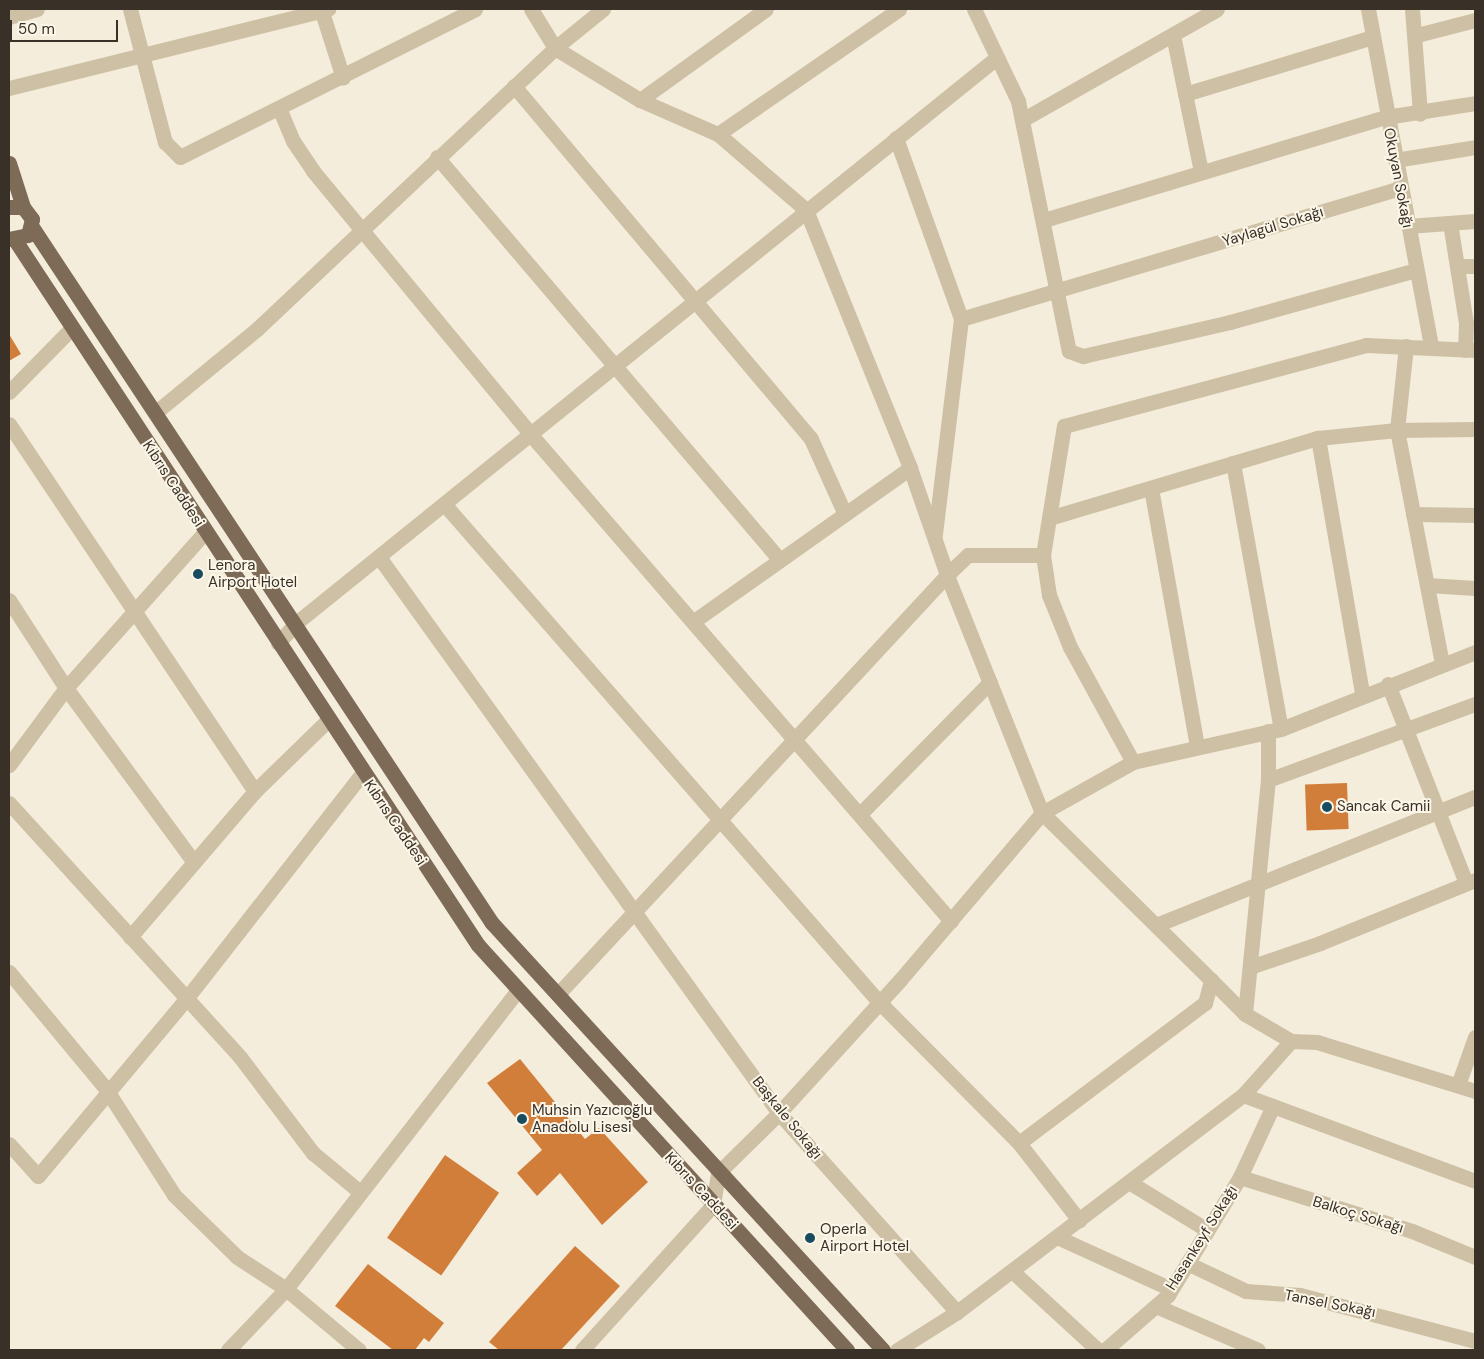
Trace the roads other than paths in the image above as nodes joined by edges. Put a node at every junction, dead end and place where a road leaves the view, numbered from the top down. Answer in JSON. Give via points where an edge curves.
{"nodes":[{"id":1,"x":37,"y":9,"type":"edge"},
{"id":2,"x":130,"y":9,"type":"edge"},
{"id":3,"x":475,"y":9,"type":"edge"},
{"id":4,"x":531,"y":9,"type":"edge"},
{"id":5,"x":603,"y":9,"type":"edge"},
{"id":6,"x":766,"y":9,"type":"edge"},
{"id":7,"x":899,"y":9,"type":"edge"},
{"id":8,"x":974,"y":9,"type":"edge"},
{"id":9,"x":1217,"y":9,"type":"edge"},
{"id":10,"x":1368,"y":9,"type":"edge"},
{"id":11,"x":1412,"y":9,"type":"edge"},
{"id":12,"x":324,"y":10,"type":"edge"},
{"id":13,"x":9,"y":17,"type":"edge"},
{"id":14,"x":1475,"y":20,"type":"edge"},
{"id":15,"x":1173,"y":35,"type":"junction"},
{"id":16,"x":1418,"y":35,"type":"junction"},
{"id":17,"x":1373,"y":38,"type":"junction"},
{"id":18,"x":555,"y":48,"type":"junction"},
{"id":19,"x":140,"y":53,"type":"junction"},
{"id":20,"x":995,"y":59,"type":"junction"},
{"id":21,"x":343,"y":78,"type":"junction"},
{"id":22,"x":514,"y":86,"type":"junction"},
{"id":23,"x":9,"y":88,"type":"edge"},
{"id":24,"x":1185,"y":94,"type":"junction"},
{"id":25,"x":640,"y":100,"type":"junction"},
{"id":26,"x":1475,"y":103,"type":"edge"},
{"id":27,"x":279,"y":108,"type":"junction"},
{"id":28,"x":1420,"y":114,"type":"junction"},
{"id":29,"x":1386,"y":117,"type":"junction"},
{"id":30,"x":1022,"y":120,"type":"junction"},
{"id":31,"x":718,"y":134,"type":"junction"},
{"id":32,"x":896,"y":138,"type":"junction"},
{"id":33,"x":1475,"y":147,"type":"edge"},
{"id":34,"x":437,"y":157,"type":"junction"},
{"id":35,"x":1395,"y":160,"type":"junction"},
{"id":36,"x":9,"y":163,"type":"edge"},
{"id":37,"x":1200,"y":172,"type":"junction"},
{"id":38,"x":1400,"y":188,"type":"junction"},
{"id":39,"x":16,"y":207,"type":"edge"},
{"id":40,"x":806,"y":210,"type":"junction"},
{"id":41,"x":1044,"y":220,"type":"junction"},
{"id":42,"x":1475,"y":221,"type":"edge"},
{"id":43,"x":1450,"y":223,"type":"junction"},
{"id":44,"x":1408,"y":226,"type":"junction"},
{"id":45,"x":32,"y":227,"type":"junction"},
{"id":46,"x":363,"y":230,"type":"junction"},
{"id":47,"x":12,"y":239,"type":"edge"},
{"id":48,"x":1457,"y":266,"type":"junction"},
{"id":49,"x":1475,"y":266,"type":"edge"},
{"id":50,"x":1416,"y":270,"type":"junction"},
{"id":51,"x":1060,"y":292,"type":"junction"},
{"id":52,"x":697,"y":298,"type":"junction"},
{"id":53,"x":961,"y":319,"type":"junction"},
{"id":54,"x":72,"y":328,"type":"junction"},
{"id":55,"x":1406,"y":346,"type":"junction"},
{"id":56,"x":1432,"y":347,"type":"junction"},
{"id":57,"x":1470,"y":350,"type":"edge"},
{"id":58,"x":615,"y":366,"type":"junction"},
{"id":59,"x":9,"y":392,"type":"edge"},
{"id":60,"x":156,"y":412,"type":"junction"},
{"id":61,"x":9,"y":424,"type":"edge"},
{"id":62,"x":1475,"y":429,"type":"edge"},
{"id":63,"x":1397,"y":430,"type":"junction"},
{"id":64,"x":532,"y":436,"type":"junction"},
{"id":65,"x":1318,"y":438,"type":"junction"},
{"id":66,"x":1232,"y":463,"type":"junction"},
{"id":67,"x":910,"y":468,"type":"junction"},
{"id":68,"x":1151,"y":488,"type":"junction"},
{"id":69,"x":445,"y":505,"type":"junction"},
{"id":70,"x":844,"y":512,"type":"junction"},
{"id":71,"x":1413,"y":514,"type":"junction"},
{"id":72,"x":1475,"y":516,"type":"edge"},
{"id":73,"x":1049,"y":518,"type":"junction"},
{"id":74,"x":204,"y":533,"type":"junction"},
{"id":75,"x":935,"y":539,"type":"junction"},
{"id":76,"x":1043,"y":555,"type":"junction"},
{"id":77,"x":379,"y":557,"type":"junction"},
{"id":78,"x":779,"y":559,"type":"junction"},
{"id":79,"x":947,"y":575,"type":"junction"},
{"id":80,"x":1427,"y":585,"type":"junction"},
{"id":81,"x":1475,"y":588,"type":"edge"},
{"id":82,"x":9,"y":600,"type":"edge"},
{"id":83,"x":134,"y":613,"type":"junction"},
{"id":84,"x":694,"y":621,"type":"junction"},
{"id":85,"x":296,"y":623,"type":"junction"},
{"id":86,"x":278,"y":643,"type":"junction"},
{"id":87,"x":1475,"y":652,"type":"edge"},
{"id":88,"x":1442,"y":664,"type":"junction"},
{"id":89,"x":990,"y":682,"type":"junction"},
{"id":90,"x":1388,"y":684,"type":"junction"},
{"id":91,"x":66,"y":688,"type":"junction"},
{"id":92,"x":1362,"y":693,"type":"junction"},
{"id":93,"x":1475,"y":704,"type":"edge"},
{"id":94,"x":328,"y":720,"type":"junction"},
{"id":95,"x":1407,"y":729,"type":"junction"},
{"id":96,"x":1275,"y":730,"type":"junction"},
{"id":97,"x":796,"y":737,"type":"junction"},
{"id":98,"x":1197,"y":747,"type":"junction"},
{"id":99,"x":1133,"y":762,"type":"junction"},
{"id":100,"x":9,"y":766,"type":"edge"},
{"id":101,"x":362,"y":774,"type":"junction"},
{"id":102,"x":1268,"y":780,"type":"junction"},
{"id":103,"x":255,"y":791,"type":"junction"},
{"id":104,"x":1475,"y":797,"type":"edge"},
{"id":105,"x":9,"y":803,"type":"edge"},
{"id":106,"x":1440,"y":811,"type":"junction"},
{"id":107,"x":1042,"y":813,"type":"junction"},
{"id":108,"x":860,"y":814,"type":"junction"},
{"id":109,"x":718,"y":820,"type":"junction"},
{"id":110,"x":194,"y":862,"type":"junction"},
{"id":111,"x":1471,"y":881,"type":"edge"},
{"id":112,"x":1259,"y":887,"type":"junction"},
{"id":113,"x":634,"y":910,"type":"junction"},
{"id":114,"x":951,"y":921,"type":"junction"},
{"id":115,"x":1156,"y":925,"type":"junction"},
{"id":116,"x":130,"y":937,"type":"junction"},
{"id":117,"x":1250,"y":966,"type":"junction"},
{"id":118,"x":9,"y":972,"type":"edge"},
{"id":119,"x":1211,"y":980,"type":"junction"},
{"id":120,"x":517,"y":991,"type":"junction"},
{"id":121,"x":558,"y":994,"type":"junction"},
{"id":122,"x":186,"y":1000,"type":"junction"},
{"id":123,"x":879,"y":1002,"type":"junction"},
{"id":124,"x":1244,"y":1014,"type":"junction"},
{"id":125,"x":1475,"y":1037,"type":"edge"},
{"id":126,"x":1291,"y":1042,"type":"junction"},
{"id":127,"x":1458,"y":1085,"type":"junction"},
{"id":128,"x":106,"y":1089,"type":"junction"},
{"id":129,"x":1475,"y":1091,"type":"edge"},
{"id":130,"x":1244,"y":1095,"type":"junction"},
{"id":131,"x":1273,"y":1106,"type":"junction"},
{"id":132,"x":779,"y":1113,"type":"junction"},
{"id":133,"x":1018,"y":1143,"type":"junction"},
{"id":134,"x":9,"y":1144,"type":"edge"},
{"id":135,"x":718,"y":1173,"type":"junction"},
{"id":136,"x":1240,"y":1177,"type":"junction"},
{"id":137,"x":1475,"y":1181,"type":"edge"},
{"id":138,"x":1129,"y":1182,"type":"junction"},
{"id":139,"x":360,"y":1192,"type":"junction"},
{"id":140,"x":713,"y":1205,"type":"junction"},
{"id":141,"x":1079,"y":1220,"type":"junction"},
{"id":142,"x":1207,"y":1230,"type":"junction"},
{"id":143,"x":1057,"y":1237,"type":"junction"},
{"id":144,"x":1475,"y":1257,"type":"edge"},
{"id":145,"x":1187,"y":1263,"type":"junction"},
{"id":146,"x":1012,"y":1271,"type":"junction"},
{"id":147,"x":1172,"y":1288,"type":"junction"},
{"id":148,"x":286,"y":1289,"type":"junction"},
{"id":149,"x":1156,"y":1306,"type":"junction"},
{"id":150,"x":957,"y":1312,"type":"junction"},
{"id":151,"x":1475,"y":1341,"type":"edge"},
{"id":152,"x":1242,"y":1347,"type":"edge"},
{"id":153,"x":228,"y":1350,"type":"edge"},
{"id":154,"x":359,"y":1350,"type":"edge"},
{"id":155,"x":582,"y":1350,"type":"edge"},
{"id":156,"x":847,"y":1350,"type":"edge"},
{"id":157,"x":883,"y":1350,"type":"edge"},
{"id":158,"x":897,"y":1350,"type":"edge"},
{"id":159,"x":1098,"y":1350,"type":"edge"},
{"id":160,"x":1105,"y":1350,"type":"edge"},
{"id":161,"x":1258,"y":1350,"type":"edge"}],
"edges":[{"from":1,"to":13,"type":"street"},
{"from":2,"to":19,"type":"street"},
{"from":3,"to":21,"type":"street"},
{"from":4,"to":18,"type":"street"},
{"from":5,"to":18,"type":"street"},
{"from":6,"to":25,"type":"street"},
{"from":7,"to":31,"type":"street"},
{"from":8,"to":20,"type":"street"},
{"from":9,"to":15,"type":"street"},
{"from":10,"to":17,"type":"street","name":"Okuyan Sokağı"},
{"from":11,"to":16,"type":"street"},
{"from":12,"to":19,"type":"street"},
{"from":12,"to":21,"type":"street"},
{"from":14,"to":16,"type":"street"},
{"from":15,"to":24,"type":"street"},
{"from":15,"to":30,"type":"street"},
{"from":16,"to":28,"type":"street"},
{"from":17,"to":24,"type":"street"},
{"from":17,"to":29,"type":"street","name":"Okuyan Sokağı"},
{"from":18,"to":22,"type":"street"},
{"from":18,"to":25,"type":"street"},
{"from":19,"to":23,"type":"street"},
{"from":19,"to":27,"type":"street","via":[[165,142],[180,157]]},
{"from":20,"to":30,"type":"street","via":[[1018,101]]},
{"from":20,"to":32,"type":"street"},
{"from":21,"to":27,"type":"street"},
{"from":22,"to":34,"type":"street"},
{"from":22,"to":52,"type":"street"},
{"from":24,"to":37,"type":"street"},
{"from":25,"to":31,"type":"street"},
{"from":26,"to":28,"type":"street"},
{"from":27,"to":46,"type":"street","via":[[293,141]]},
{"from":28,"to":29,"type":"street"},
{"from":29,"to":35,"type":"street","name":"Okuyan Sokağı"},
{"from":29,"to":37,"type":"street"},
{"from":30,"to":41,"type":"street"},
{"from":31,"to":40,"type":"street"},
{"from":32,"to":40,"type":"street"},
{"from":32,"to":53,"type":"street"},
{"from":33,"to":35,"type":"street"},
{"from":34,"to":46,"type":"street"},
{"from":34,"to":58,"type":"street"},
{"from":35,"to":38,"type":"street","name":"Okuyan Sokağı"},
{"from":36,"to":39,"type":"main road"},
{"from":37,"to":41,"type":"street"},
{"from":38,"to":44,"type":"street","name":"Okuyan Sokağı"},
{"from":38,"to":51,"type":"street","name":"Yaylagül Sokağı"},
{"from":39,"to":45,"type":"main road"},
{"from":40,"to":52,"type":"street"},
{"from":40,"to":67,"type":"street"},
{"from":41,"to":51,"type":"street"},
{"from":42,"to":43,"type":"street"},
{"from":43,"to":44,"type":"street"},
{"from":43,"to":48,"type":"street"},
{"from":44,"to":50,"type":"street","name":"Okuyan Sokağı"},
{"from":45,"to":47,"type":"main road","via":[[28,235]]},
{"from":45,"to":60,"type":"main road"},
{"from":46,"to":60,"type":"street","via":[[257,329]]},
{"from":46,"to":64,"type":"street"},
{"from":47,"to":54,"type":"main road","name":"Kıbrıs Caddesi"},
{"from":48,"to":49,"type":"street"},
{"from":48,"to":57,"type":"street"},
{"from":50,"to":51,"type":"street","via":[[1230,322],[1084,356],[1068,351]]},
{"from":50,"to":56,"type":"street","name":"Okuyan Sokağı"},
{"from":51,"to":53,"type":"street","name":"Yaylagül Sokağı"},
{"from":52,"to":58,"type":"street"},
{"from":52,"to":70,"type":"street","via":[[811,439]]},
{"from":53,"to":75,"type":"street"},
{"from":54,"to":59,"type":"street"},
{"from":54,"to":74,"type":"main road","name":"Kıbrıs Caddesi"},
{"from":55,"to":56,"type":"street"},
{"from":55,"to":63,"type":"street"},
{"from":55,"to":73,"type":"street","via":[[1366,344],[1064,426]]},
{"from":56,"to":57,"type":"street"},
{"from":58,"to":64,"type":"street"},
{"from":58,"to":78,"type":"street"},
{"from":60,"to":85,"type":"main road"},
{"from":61,"to":83,"type":"street"},
{"from":62,"to":63,"type":"street"},
{"from":63,"to":65,"type":"street"},
{"from":63,"to":71,"type":"street"},
{"from":64,"to":69,"type":"street"},
{"from":64,"to":84,"type":"street"},
{"from":65,"to":66,"type":"street"},
{"from":65,"to":92,"type":"street"},
{"from":66,"to":68,"type":"street"},
{"from":66,"to":96,"type":"street"},
{"from":67,"to":70,"type":"street"},
{"from":67,"to":75,"type":"street"},
{"from":68,"to":73,"type":"street"},
{"from":68,"to":98,"type":"street"},
{"from":69,"to":77,"type":"street"},
{"from":69,"to":109,"type":"street"},
{"from":70,"to":78,"type":"street"},
{"from":71,"to":72,"type":"street"},
{"from":71,"to":80,"type":"street"},
{"from":73,"to":76,"type":"street"},
{"from":74,"to":83,"type":"street"},
{"from":74,"to":86,"type":"main road","name":"Kıbrıs Caddesi"},
{"from":75,"to":79,"type":"street"},
{"from":76,"to":79,"type":"street","via":[[968,555]]},
{"from":76,"to":99,"type":"street","via":[[1049,595],[1070,648]]},
{"from":77,"to":85,"type":"street"},
{"from":77,"to":113,"type":"street","name":"Başkale Sokağı"},
{"from":78,"to":84,"type":"street"},
{"from":79,"to":89,"type":"street"},
{"from":79,"to":97,"type":"street"},
{"from":80,"to":81,"type":"street"},
{"from":80,"to":88,"type":"street"},
{"from":82,"to":91,"type":"street"},
{"from":83,"to":91,"type":"street"},
{"from":83,"to":103,"type":"street"},
{"from":84,"to":97,"type":"street"},
{"from":85,"to":86,"type":"street"},
{"from":85,"to":121,"type":"main road","via":[[481,907]]},
{"from":86,"to":94,"type":"main road","name":"Kıbrıs Caddesi"},
{"from":87,"to":88,"type":"street"},
{"from":88,"to":90,"type":"street"},
{"from":89,"to":107,"type":"street"},
{"from":89,"to":108,"type":"street"},
{"from":90,"to":92,"type":"street"},
{"from":90,"to":95,"type":"street"},
{"from":91,"to":100,"type":"street"},
{"from":91,"to":110,"type":"street"},
{"from":92,"to":96,"type":"street"},
{"from":93,"to":95,"type":"street"},
{"from":94,"to":101,"type":"main road","name":"Kıbrıs Caddesi"},
{"from":94,"to":103,"type":"street"},
{"from":95,"to":102,"type":"street"},
{"from":95,"to":106,"type":"street"},
{"from":96,"to":98,"type":"street"},
{"from":96,"to":102,"type":"street"},
{"from":97,"to":108,"type":"street"},
{"from":97,"to":109,"type":"street"},
{"from":98,"to":99,"type":"street"},
{"from":99,"to":107,"type":"street"},
{"from":101,"to":120,"type":"main road","name":"Kıbrıs Caddesi","via":[[457,917]]},
{"from":101,"to":122,"type":"street"},
{"from":102,"to":112,"type":"street"},
{"from":103,"to":110,"type":"street"},
{"from":104,"to":106,"type":"street"},
{"from":105,"to":116,"type":"street"},
{"from":106,"to":111,"type":"street"},
{"from":106,"to":112,"type":"street"},
{"from":107,"to":114,"type":"street"},
{"from":107,"to":115,"type":"street"},
{"from":108,"to":114,"type":"street"},
{"from":109,"to":113,"type":"street"},
{"from":109,"to":123,"type":"street"},
{"from":110,"to":116,"type":"street"},
{"from":111,"to":117,"type":"street","via":[[1320,943]]},
{"from":112,"to":115,"type":"street"},
{"from":112,"to":117,"type":"street"},
{"from":113,"to":121,"type":"street","via":[[611,942]]},
{"from":113,"to":132,"type":"street","name":"Başkale Sokağı"},
{"from":114,"to":123,"type":"street"},
{"from":115,"to":119,"type":"street"},
{"from":116,"to":122,"type":"street"},
{"from":117,"to":124,"type":"street"},
{"from":118,"to":128,"type":"street"},
{"from":119,"to":124,"type":"street"},
{"from":119,"to":133,"type":"street","via":[[1205,1003]]},
{"from":120,"to":139,"type":"street"},
{"from":120,"to":140,"type":"main road","name":"Kıbrıs Caddesi"},
{"from":121,"to":135,"type":"main road"},
{"from":122,"to":128,"type":"street"},
{"from":122,"to":139,"type":"street","via":[[240,1057],[313,1153]]},
{"from":123,"to":132,"type":"street"},
{"from":123,"to":133,"type":"street"},
{"from":124,"to":126,"type":"street"},
{"from":125,"to":127,"type":"street"},
{"from":126,"to":127,"type":"street","via":[[1317,1042]]},
{"from":126,"to":130,"type":"street"},
{"from":127,"to":129,"type":"street"},
{"from":128,"to":134,"type":"street","via":[[38,1176]]},
{"from":128,"to":148,"type":"street","via":[[174,1195],[236,1256]]},
{"from":130,"to":131,"type":"street"},
{"from":130,"to":138,"type":"street"},
{"from":131,"to":136,"type":"street","name":"Hasankeyf Sokağı"},
{"from":131,"to":137,"type":"street"},
{"from":132,"to":135,"type":"street"},
{"from":132,"to":150,"type":"street","name":"Başkale Sokağı"},
{"from":133,"to":141,"type":"street"},
{"from":135,"to":140,"type":"street"},
{"from":135,"to":157,"type":"main road"},
{"from":136,"to":142,"type":"street","name":"Hasankeyf Sokağı"},
{"from":136,"to":144,"type":"street","name":"Balkoç Sokağı","via":[[1412,1231]]},
{"from":138,"to":141,"type":"street"},
{"from":138,"to":142,"type":"street"},
{"from":139,"to":148,"type":"street"},
{"from":140,"to":155,"type":"street"},
{"from":140,"to":156,"type":"main road","name":"Kıbrıs Caddesi"},
{"from":141,"to":143,"type":"street"},
{"from":142,"to":145,"type":"street","name":"Hasankeyf Sokağı"},
{"from":143,"to":146,"type":"street"},
{"from":143,"to":147,"type":"street"},
{"from":145,"to":147,"type":"street","name":"Hasankeyf Sokağı"},
{"from":145,"to":151,"type":"street","name":"Tansel Sokağı","via":[[1246,1291],[1300,1295]]},
{"from":146,"to":150,"type":"street"},
{"from":146,"to":159,"type":"street"},
{"from":147,"to":149,"type":"street","name":"Hasankeyf Sokağı"},
{"from":148,"to":153,"type":"street"},
{"from":148,"to":154,"type":"street"},
{"from":149,"to":152,"type":"street"},
{"from":149,"to":160,"type":"street","name":"Hasankeyf Sokağı"},
{"from":150,"to":158,"type":"street"},
{"from":152,"to":161,"type":"street"}]}
